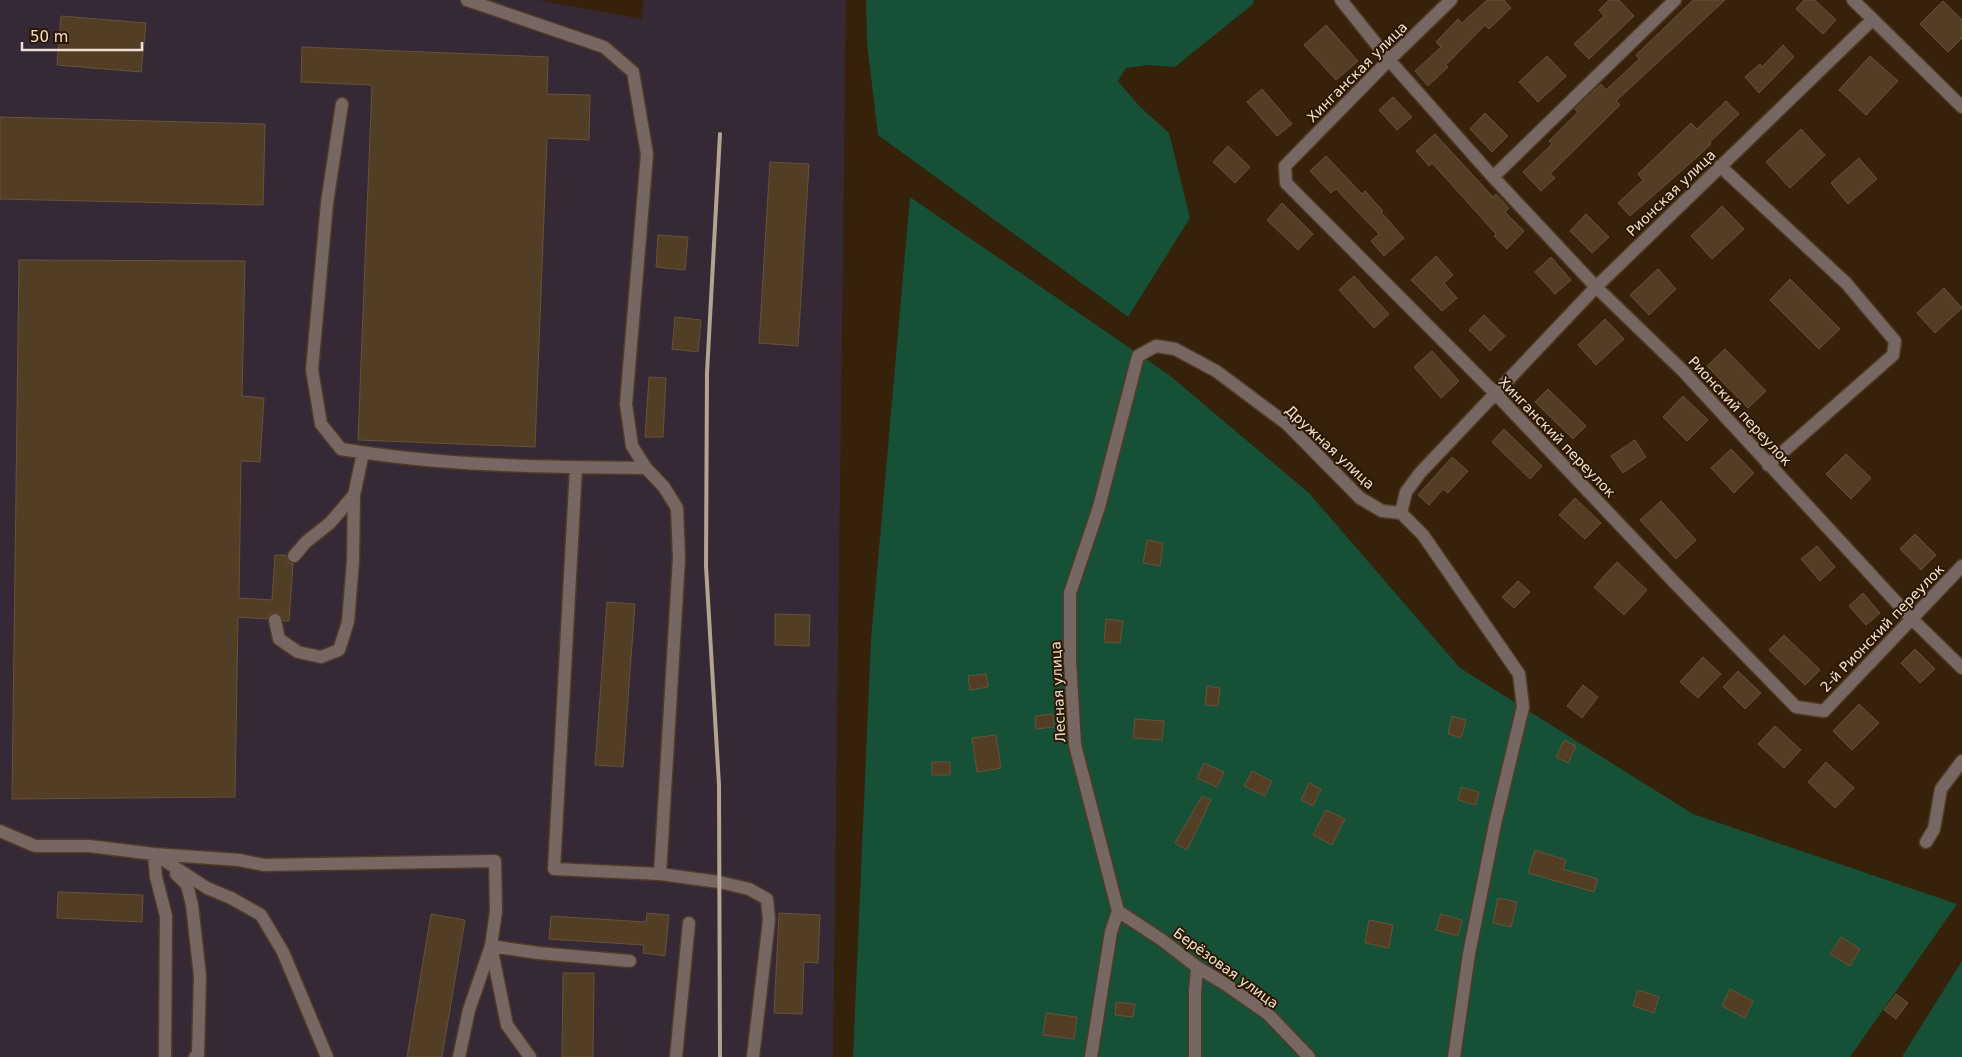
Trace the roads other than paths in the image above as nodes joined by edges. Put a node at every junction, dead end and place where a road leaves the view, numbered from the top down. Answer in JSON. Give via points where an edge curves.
{"nodes":[{"id":1,"x":467,"y":0,"type":"edge"},
{"id":2,"x":1342,"y":0,"type":"edge"},
{"id":3,"x":1451,"y":0,"type":"edge"},
{"id":4,"x":1675,"y":0,"type":"edge"},
{"id":5,"x":1853,"y":0,"type":"edge"},
{"id":6,"x":1872,"y":20,"type":"junction"},
{"id":7,"x":1389,"y":60,"type":"junction"},
{"id":8,"x":342,"y":104,"type":"dead end"},
{"id":9,"x":1962,"y":107,"type":"edge"},
{"id":10,"x":1285,"y":166,"type":"joint"},
{"id":11,"x":1720,"y":166,"type":"junction"},
{"id":12,"x":1493,"y":177,"type":"junction"},
{"id":13,"x":1596,"y":288,"type":"junction"},
{"id":14,"x":1138,"y":356,"type":"joint"},
{"id":15,"x":1495,"y":393,"type":"junction"},
{"id":16,"x":363,"y":453,"type":"junction"},
{"id":17,"x":1768,"y":465,"type":"junction"},
{"id":18,"x":576,"y":467,"type":"junction"},
{"id":19,"x":646,"y":468,"type":"junction"},
{"id":20,"x":354,"y":496,"type":"junction"},
{"id":21,"x":1402,"y":513,"type":"junction"},
{"id":22,"x":294,"y":556,"type":"dead end"},
{"id":23,"x":1962,"y":566,"type":"edge"},
{"id":24,"x":1911,"y":618,"type":"junction"},
{"id":25,"x":275,"y":620,"type":"dead end"},
{"id":26,"x":1962,"y":668,"type":"edge"},
{"id":27,"x":1824,"y":711,"type":"joint"},
{"id":28,"x":1962,"y":761,"type":"edge"},
{"id":29,"x":0,"y":832,"type":"edge"},
{"id":30,"x":1926,"y":842,"type":"dead end"},
{"id":31,"x":154,"y":854,"type":"junction"},
{"id":32,"x":660,"y":874,"type":"junction"},
{"id":33,"x":1118,"y":911,"type":"junction"},
{"id":34,"x":690,"y":923,"type":"dead end"},
{"id":35,"x":491,"y":946,"type":"junction"},
{"id":36,"x":630,"y":961,"type":"dead end"},
{"id":37,"x":1197,"y":967,"type":"junction"},
{"id":38,"x":165,"y":1057,"type":"edge"},
{"id":39,"x":195,"y":1057,"type":"edge"},
{"id":40,"x":326,"y":1057,"type":"edge"},
{"id":41,"x":459,"y":1057,"type":"edge"},
{"id":42,"x":530,"y":1057,"type":"edge"},
{"id":43,"x":676,"y":1057,"type":"edge"},
{"id":44,"x":753,"y":1057,"type":"edge"},
{"id":45,"x":1091,"y":1057,"type":"edge"},
{"id":46,"x":1195,"y":1057,"type":"edge"},
{"id":47,"x":1309,"y":1057,"type":"edge"},
{"id":48,"x":1454,"y":1057,"type":"edge"}],
"edges":[{"from":1,"to":19,"type":"street","via":[[604,47],[633,72],[647,154],[626,404],[632,446]]},
{"from":2,"to":7,"type":"street","name":"Рионский переулок"},
{"from":3,"to":7,"type":"street","name":"Хинганская улица"},
{"from":4,"to":12,"type":"street"},
{"from":5,"to":6,"type":"street"},
{"from":6,"to":9,"type":"street"},
{"from":6,"to":11,"type":"street","name":"Рионская улица"},
{"from":7,"to":10,"type":"street","name":"Хинганская улица"},
{"from":7,"to":12,"type":"street","name":"Рионский переулок"},
{"from":8,"to":16,"type":"street","via":[[327,203],[312,370],[320,424],[341,449]]},
{"from":10,"to":15,"type":"street","name":"Хинганский переулок","via":[[1286,183]]},
{"from":11,"to":13,"type":"street","name":"Рионская улица"},
{"from":11,"to":17,"type":"street","via":[[1846,283],[1895,341],[1893,355]]},
{"from":12,"to":13,"type":"street","name":"Рионский переулок"},
{"from":13,"to":15,"type":"street","name":"Рионская улица"},
{"from":13,"to":17,"type":"street","name":"Рионский переулок","via":[[1683,371]]},
{"from":14,"to":21,"type":"street","name":"Дружная улица","via":[[1156,346],[1175,349],[1216,371],[1287,424],[1360,498],[1382,511]]},
{"from":14,"to":33,"type":"street","name":"Лесная улица","via":[[1099,508],[1070,593],[1075,746]]},
{"from":15,"to":21,"type":"street","via":[[1406,492]]},
{"from":15,"to":27,"type":"street","name":"Хинганский переулок","via":[[1796,707]]},
{"from":16,"to":18,"type":"street","via":[[494,465]]},
{"from":16,"to":20,"type":"street"},
{"from":17,"to":24,"type":"street","name":"Рионский переулок"},
{"from":18,"to":19,"type":"street"},
{"from":18,"to":32,"type":"street","via":[[554,869]]},
{"from":19,"to":32,"type":"street","via":[[664,487],[677,508],[679,558]]},
{"from":20,"to":22,"type":"street"},
{"from":20,"to":25,"type":"street","via":[[348,622],[339,650],[321,657],[298,652],[279,638]]},
{"from":21,"to":48,"type":"street","via":[[1423,535],[1519,674],[1523,707],[1469,954]]},
{"from":23,"to":24,"type":"street","name":"2-й Рионский переулок"},
{"from":24,"to":26,"type":"street","name":"Рионский переулок"},
{"from":24,"to":27,"type":"street","name":"2-й Рионский переулок"},
{"from":28,"to":30,"type":"street","via":[[1941,790],[1934,829]]},
{"from":29,"to":31,"type":"street","via":[[35,846],[89,846]]},
{"from":31,"to":35,"type":"street","via":[[264,865],[496,861],[496,911]]},
{"from":31,"to":38,"type":"street","via":[[166,916]]},
{"from":31,"to":39,"type":"street","via":[[187,885],[192,906],[200,976],[198,1054]]},
{"from":31,"to":40,"type":"street","via":[[207,888],[261,915],[283,952]]},
{"from":32,"to":44,"type":"street","via":[[749,889],[767,899],[769,920]]},
{"from":33,"to":37,"type":"street","name":"Берёзовая улица"},
{"from":33,"to":45,"type":"street","via":[[1110,932]]},
{"from":34,"to":43,"type":"street"},
{"from":35,"to":36,"type":"street"},
{"from":35,"to":41,"type":"street","via":[[468,1010]]},
{"from":35,"to":42,"type":"street","via":[[507,1025]]},
{"from":37,"to":46,"type":"street"},
{"from":37,"to":47,"type":"street","name":"Берёзовая улица","via":[[1268,1014]]}]}
